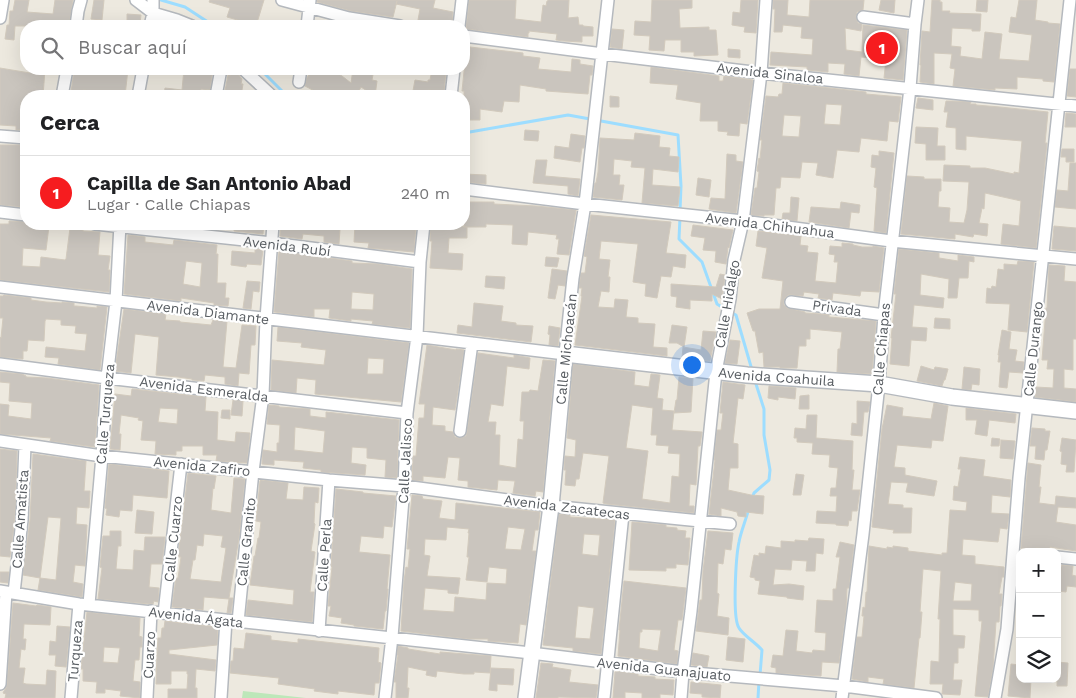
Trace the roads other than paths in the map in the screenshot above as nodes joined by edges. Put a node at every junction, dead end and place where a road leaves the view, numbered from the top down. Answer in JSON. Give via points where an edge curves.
{"nodes":[{"id":1,"x":3,"y":0,"type":"edge"},
{"id":2,"x":81,"y":0,"type":"edge"},
{"id":3,"x":136,"y":0,"type":"edge"},
{"id":4,"x":282,"y":0,"type":"edge"},
{"id":5,"x":462,"y":0,"type":"edge"},
{"id":6,"x":608,"y":0,"type":"edge"},
{"id":7,"x":766,"y":0,"type":"edge"},
{"id":8,"x":918,"y":0,"type":"edge"},
{"id":9,"x":1070,"y":0,"type":"edge"},
{"id":10,"x":310,"y":4,"type":"edge"},
{"id":11,"x":153,"y":6,"type":"edge"},
{"id":12,"x":863,"y":17,"type":"dead end"},
{"id":13,"x":0,"y":18,"type":"edge"},
{"id":14,"x":77,"y":20,"type":"edge"},
{"id":15,"x":151,"y":20,"type":"edge"},
{"id":16,"x":177,"y":20,"type":"edge"},
{"id":17,"x":308,"y":20,"type":"edge"},
{"id":18,"x":362,"y":20,"type":"edge"},
{"id":19,"x":460,"y":20,"type":"edge"},
{"id":20,"x":915,"y":24,"type":"junction"},
{"id":21,"x":470,"y":37,"type":"edge"},
{"id":22,"x":603,"y":54,"type":"junction"},
{"id":23,"x":761,"y":73,"type":"junction"},
{"id":24,"x":67,"y":75,"type":"edge"},
{"id":25,"x":142,"y":75,"type":"edge"},
{"id":26,"x":220,"y":75,"type":"edge"},
{"id":27,"x":249,"y":75,"type":"edge"},
{"id":28,"x":300,"y":75,"type":"edge"},
{"id":29,"x":453,"y":75,"type":"edge"},
{"id":30,"x":299,"y":82,"type":"dead end"},
{"id":31,"x":910,"y":88,"type":"junction"},
{"id":32,"x":63,"y":90,"type":"edge"},
{"id":33,"x":139,"y":90,"type":"edge"},
{"id":34,"x":217,"y":90,"type":"edge"},
{"id":35,"x":266,"y":90,"type":"edge"},
{"id":36,"x":452,"y":90,"type":"edge"},
{"id":37,"x":1059,"y":105,"type":"junction"},
{"id":38,"x":1076,"y":106,"type":"edge"},
{"id":39,"x":0,"y":136,"type":"edge"},
{"id":40,"x":20,"y":138,"type":"edge"},
{"id":41,"x":470,"y":190,"type":"edge"},
{"id":42,"x":585,"y":204,"type":"junction"},
{"id":43,"x":0,"y":212,"type":"edge"},
{"id":44,"x":20,"y":214,"type":"edge"},
{"id":45,"x":744,"y":221,"type":"junction"},
{"id":46,"x":120,"y":230,"type":"edge"},
{"id":47,"x":162,"y":230,"type":"edge"},
{"id":48,"x":273,"y":230,"type":"edge"},
{"id":49,"x":423,"y":230,"type":"edge"},
{"id":50,"x":892,"y":241,"type":"junction"},
{"id":51,"x":272,"y":243,"type":"junction"},
{"id":52,"x":1043,"y":256,"type":"junction"},
{"id":53,"x":1076,"y":259,"type":"edge"},
{"id":54,"x":420,"y":262,"type":"junction"},
{"id":55,"x":0,"y":287,"type":"edge"},
{"id":56,"x":116,"y":301,"type":"junction"},
{"id":57,"x":791,"y":302,"type":"dead end"},
{"id":58,"x":884,"y":315,"type":"junction"},
{"id":59,"x":266,"y":319,"type":"junction"},
{"id":60,"x":416,"y":336,"type":"junction"},
{"id":61,"x":472,"y":343,"type":"junction"},
{"id":62,"x":565,"y":354,"type":"junction"},
{"id":63,"x":0,"y":364,"type":"edge"},
{"id":64,"x":716,"y":372,"type":"junction"},
{"id":65,"x":107,"y":378,"type":"junction"},
{"id":66,"x":879,"y":384,"type":"junction"},
{"id":67,"x":263,"y":395,"type":"junction"},
{"id":68,"x":1027,"y":406,"type":"junction"},
{"id":69,"x":1076,"y":411,"type":"edge"},
{"id":70,"x":407,"y":413,"type":"junction"},
{"id":71,"x":460,"y":431,"type":"dead end"},
{"id":72,"x":0,"y":441,"type":"edge"},
{"id":73,"x":26,"y":445,"type":"junction"},
{"id":74,"x":102,"y":456,"type":"junction"},
{"id":75,"x":181,"y":464,"type":"junction"},
{"id":76,"x":253,"y":471,"type":"junction"},
{"id":77,"x":329,"y":480,"type":"junction"},
{"id":78,"x":404,"y":486,"type":"junction"},
{"id":79,"x":551,"y":506,"type":"junction"},
{"id":80,"x":623,"y":514,"type":"junction"},
{"id":81,"x":700,"y":522,"type":"junction"},
{"id":82,"x":730,"y":524,"type":"dead end"},
{"id":83,"x":1016,"y":548,"type":"edge"},
{"id":84,"x":1016,"y":552,"type":"edge"},
{"id":85,"x":1061,"y":557,"type":"edge"},
{"id":86,"x":1076,"y":559,"type":"edge"},
{"id":87,"x":7,"y":592,"type":"edge"},
{"id":88,"x":84,"y":604,"type":"junction"},
{"id":89,"x":151,"y":612,"type":"junction"},
{"id":90,"x":164,"y":613,"type":"junction"},
{"id":91,"x":226,"y":620,"type":"junction"},
{"id":92,"x":238,"y":622,"type":"junction"},
{"id":93,"x":319,"y":631,"type":"junction"},
{"id":94,"x":392,"y":638,"type":"junction"},
{"id":95,"x":531,"y":653,"type":"junction"},
{"id":96,"x":608,"y":662,"type":"junction"},
{"id":97,"x":683,"y":672,"type":"junction"},
{"id":98,"x":0,"y":684,"type":"edge"},
{"id":99,"x":843,"y":692,"type":"edge"},
{"id":100,"x":71,"y":698,"type":"edge"},
{"id":101,"x":147,"y":698,"type":"edge"},
{"id":102,"x":221,"y":698,"type":"edge"},
{"id":103,"x":386,"y":698,"type":"edge"},
{"id":104,"x":526,"y":698,"type":"edge"},
{"id":105,"x":604,"y":698,"type":"edge"},
{"id":106,"x":681,"y":698,"type":"edge"},
{"id":107,"x":936,"y":698,"type":"edge"},
{"id":108,"x":995,"y":698,"type":"edge"}],
"edges":[{"from":1,"to":13,"type":"street"},
{"from":2,"to":14,"type":"street"},
{"from":3,"to":11,"type":"street"},
{"from":4,"to":10,"type":"street"},
{"from":5,"to":19,"type":"street"},
{"from":6,"to":22,"type":"street","name":"Calle Michoacán"},
{"from":7,"to":23,"type":"street","name":"Calle Hidalgo"},
{"from":8,"to":20,"type":"street","name":"Calle Chiapas"},
{"from":9,"to":37,"type":"street","name":"Calle Durango"},
{"from":10,"to":17,"type":"street"},
{"from":10,"to":18,"type":"street"},
{"from":11,"to":15,"type":"street"},
{"from":11,"to":16,"type":"street"},
{"from":12,"to":20,"type":"street"},
{"from":20,"to":31,"type":"street","name":"Calle Chiapas"},
{"from":21,"to":22,"type":"street","name":"Avenida Sinaloa"},
{"from":22,"to":23,"type":"street","name":"Avenida Sinaloa"},
{"from":22,"to":42,"type":"street","name":"Calle Michoacán"},
{"from":23,"to":31,"type":"street","name":"Avenida Sinaloa"},
{"from":23,"to":45,"type":"street","name":"Calle Hidalgo"},
{"from":24,"to":32,"type":"street"},
{"from":25,"to":33,"type":"street"},
{"from":26,"to":34,"type":"street"},
{"from":27,"to":35,"type":"street"},
{"from":28,"to":30,"type":"street"},
{"from":29,"to":36,"type":"street"},
{"from":31,"to":37,"type":"street","name":"Avenida Sinaloa"},
{"from":31,"to":50,"type":"street","name":"Calle Chiapas"},
{"from":37,"to":38,"type":"street","name":"Avenida Sinaloa"},
{"from":37,"to":52,"type":"street","name":"Calle Durango"},
{"from":39,"to":40,"type":"street"},
{"from":41,"to":42,"type":"street","name":"Avenida Chihuahua"},
{"from":42,"to":45,"type":"street","name":"Avenida Chihuahua"},
{"from":42,"to":62,"type":"street","name":"Calle Michoacán"},
{"from":43,"to":44,"type":"street"},
{"from":45,"to":50,"type":"street","name":"Avenida Chihuahua"},
{"from":45,"to":64,"type":"street","name":"Calle Hidalgo","via":[[734,260]]},
{"from":46,"to":56,"type":"street","name":"Calle Turqueza"},
{"from":47,"to":51,"type":"street","name":"Avenida Rubí"},
{"from":48,"to":51,"type":"street","name":"Calle Granito"},
{"from":49,"to":54,"type":"street","name":"Calle Jalisco"},
{"from":50,"to":52,"type":"street","name":"Avenida Chihuahua"},
{"from":50,"to":58,"type":"street","name":"Calle Chiapas"},
{"from":51,"to":54,"type":"street","name":"Avenida Rubí"},
{"from":51,"to":59,"type":"street","name":"Calle Granito"},
{"from":52,"to":53,"type":"street","name":"Avenida Chihuahua"},
{"from":52,"to":68,"type":"street","name":"Calle Durango"},
{"from":54,"to":60,"type":"street","name":"Calle Jalisco"},
{"from":55,"to":56,"type":"street","name":"Avenida Diamante"},
{"from":56,"to":59,"type":"street","name":"Avenida Diamante"},
{"from":56,"to":65,"type":"street","name":"Calle Turqueza"},
{"from":57,"to":58,"type":"street","name":"Privada"},
{"from":58,"to":66,"type":"street","name":"Calle Chiapas"},
{"from":59,"to":60,"type":"street","name":"Avenida Diamante"},
{"from":59,"to":67,"type":"street","name":"Calle Granito"},
{"from":60,"to":61,"type":"street","name":"Avenida Coahuila"},
{"from":60,"to":70,"type":"street","name":"Calle Jalisco"},
{"from":61,"to":62,"type":"street","name":"Avenida Coahuila"},
{"from":61,"to":71,"type":"street"},
{"from":62,"to":64,"type":"street","name":"Avenida Coahuila"},
{"from":62,"to":79,"type":"street","name":"Calle Michoacán"},
{"from":63,"to":65,"type":"street","name":"Avenida Esmeralda"},
{"from":64,"to":66,"type":"street","name":"Avenida Coahuila"},
{"from":64,"to":81,"type":"street","name":"Calle Hidalgo"},
{"from":65,"to":67,"type":"street","name":"Avenida Esmeralda"},
{"from":65,"to":74,"type":"street","name":"Calle Turqueza"},
{"from":66,"to":68,"type":"street","name":"Avenida Coahuila"},
{"from":66,"to":99,"type":"street","name":"Calle Chiapas"},
{"from":67,"to":70,"type":"street","name":"Avenida Esmeralda"},
{"from":67,"to":76,"type":"street","name":"Calle Granito"},
{"from":68,"to":69,"type":"street","name":"Avenida Coahuila"},
{"from":68,"to":83,"type":"street","name":"Calle Durango"},
{"from":70,"to":78,"type":"street","name":"Calle Jalisco"},
{"from":72,"to":73,"type":"street","name":"Avenida Zafiro"},
{"from":73,"to":74,"type":"street","name":"Avenida Zafiro"},
{"from":73,"to":87,"type":"street","name":"Calle Amatista","via":[[22,520]]},
{"from":74,"to":75,"type":"street","name":"Avenida Zafiro"},
{"from":74,"to":88,"type":"street","name":"Calle Turqueza"},
{"from":75,"to":76,"type":"street","name":"Avenida Zafiro"},
{"from":75,"to":90,"type":"street","name":"Calle Cuarzo"},
{"from":76,"to":77,"type":"street","name":"Avenida Zafiro"},
{"from":76,"to":92,"type":"street","name":"Calle Granito"},
{"from":77,"to":78,"type":"street","name":"Avenida Zafiro"},
{"from":77,"to":93,"type":"street","name":"Calle Perla"},
{"from":78,"to":79,"type":"street","name":"Avenida Zacatecas"},
{"from":78,"to":94,"type":"street","name":"Calle Jalisco"},
{"from":79,"to":80,"type":"street","name":"Avenida Zacatecas"},
{"from":79,"to":95,"type":"street","name":"Calle Michoacán"},
{"from":80,"to":81,"type":"street","name":"Avenida Zacatecas"},
{"from":80,"to":96,"type":"street"},
{"from":81,"to":82,"type":"street","name":"Avenida Zacatecas"},
{"from":81,"to":97,"type":"street","name":"Calle Hidalgo"},
{"from":84,"to":108,"type":"street","name":"Calle Durango"},
{"from":85,"to":86,"type":"street"},
{"from":87,"to":88,"type":"street","name":"Avenida Ágata"},
{"from":87,"to":98,"type":"street","name":"Calle Amatista"},
{"from":88,"to":89,"type":"street","name":"Avenida Ágata"},
{"from":88,"to":100,"type":"street","name":"Turqueza"},
{"from":89,"to":90,"type":"street","name":"Avenida Ágata"},
{"from":89,"to":101,"type":"street","name":"Cuarzo"},
{"from":90,"to":91,"type":"street","name":"Avenida Ágata"},
{"from":91,"to":92,"type":"street","name":"Avenida Ágata"},
{"from":91,"to":102,"type":"street"},
{"from":92,"to":93,"type":"street","name":"Avenida Ágata"},
{"from":93,"to":94,"type":"street","name":"Avenida Ágata"},
{"from":94,"to":95,"type":"street","name":"Avenida Guanajuato"},
{"from":94,"to":103,"type":"street","name":"Calle Jalisco"},
{"from":95,"to":96,"type":"street","name":"Avenida Guanajuato"},
{"from":95,"to":104,"type":"street","name":"Calle Michoacán"},
{"from":96,"to":97,"type":"street","name":"Avenida Guanajuato"},
{"from":96,"to":105,"type":"street"},
{"from":97,"to":99,"type":"street","name":"Avenida Guanajuato","via":[[777,681]]},
{"from":97,"to":106,"type":"street","name":"Calle Hidalgo"},
{"from":99,"to":107,"type":"street","name":"Avenida Guanajuato"}]}
